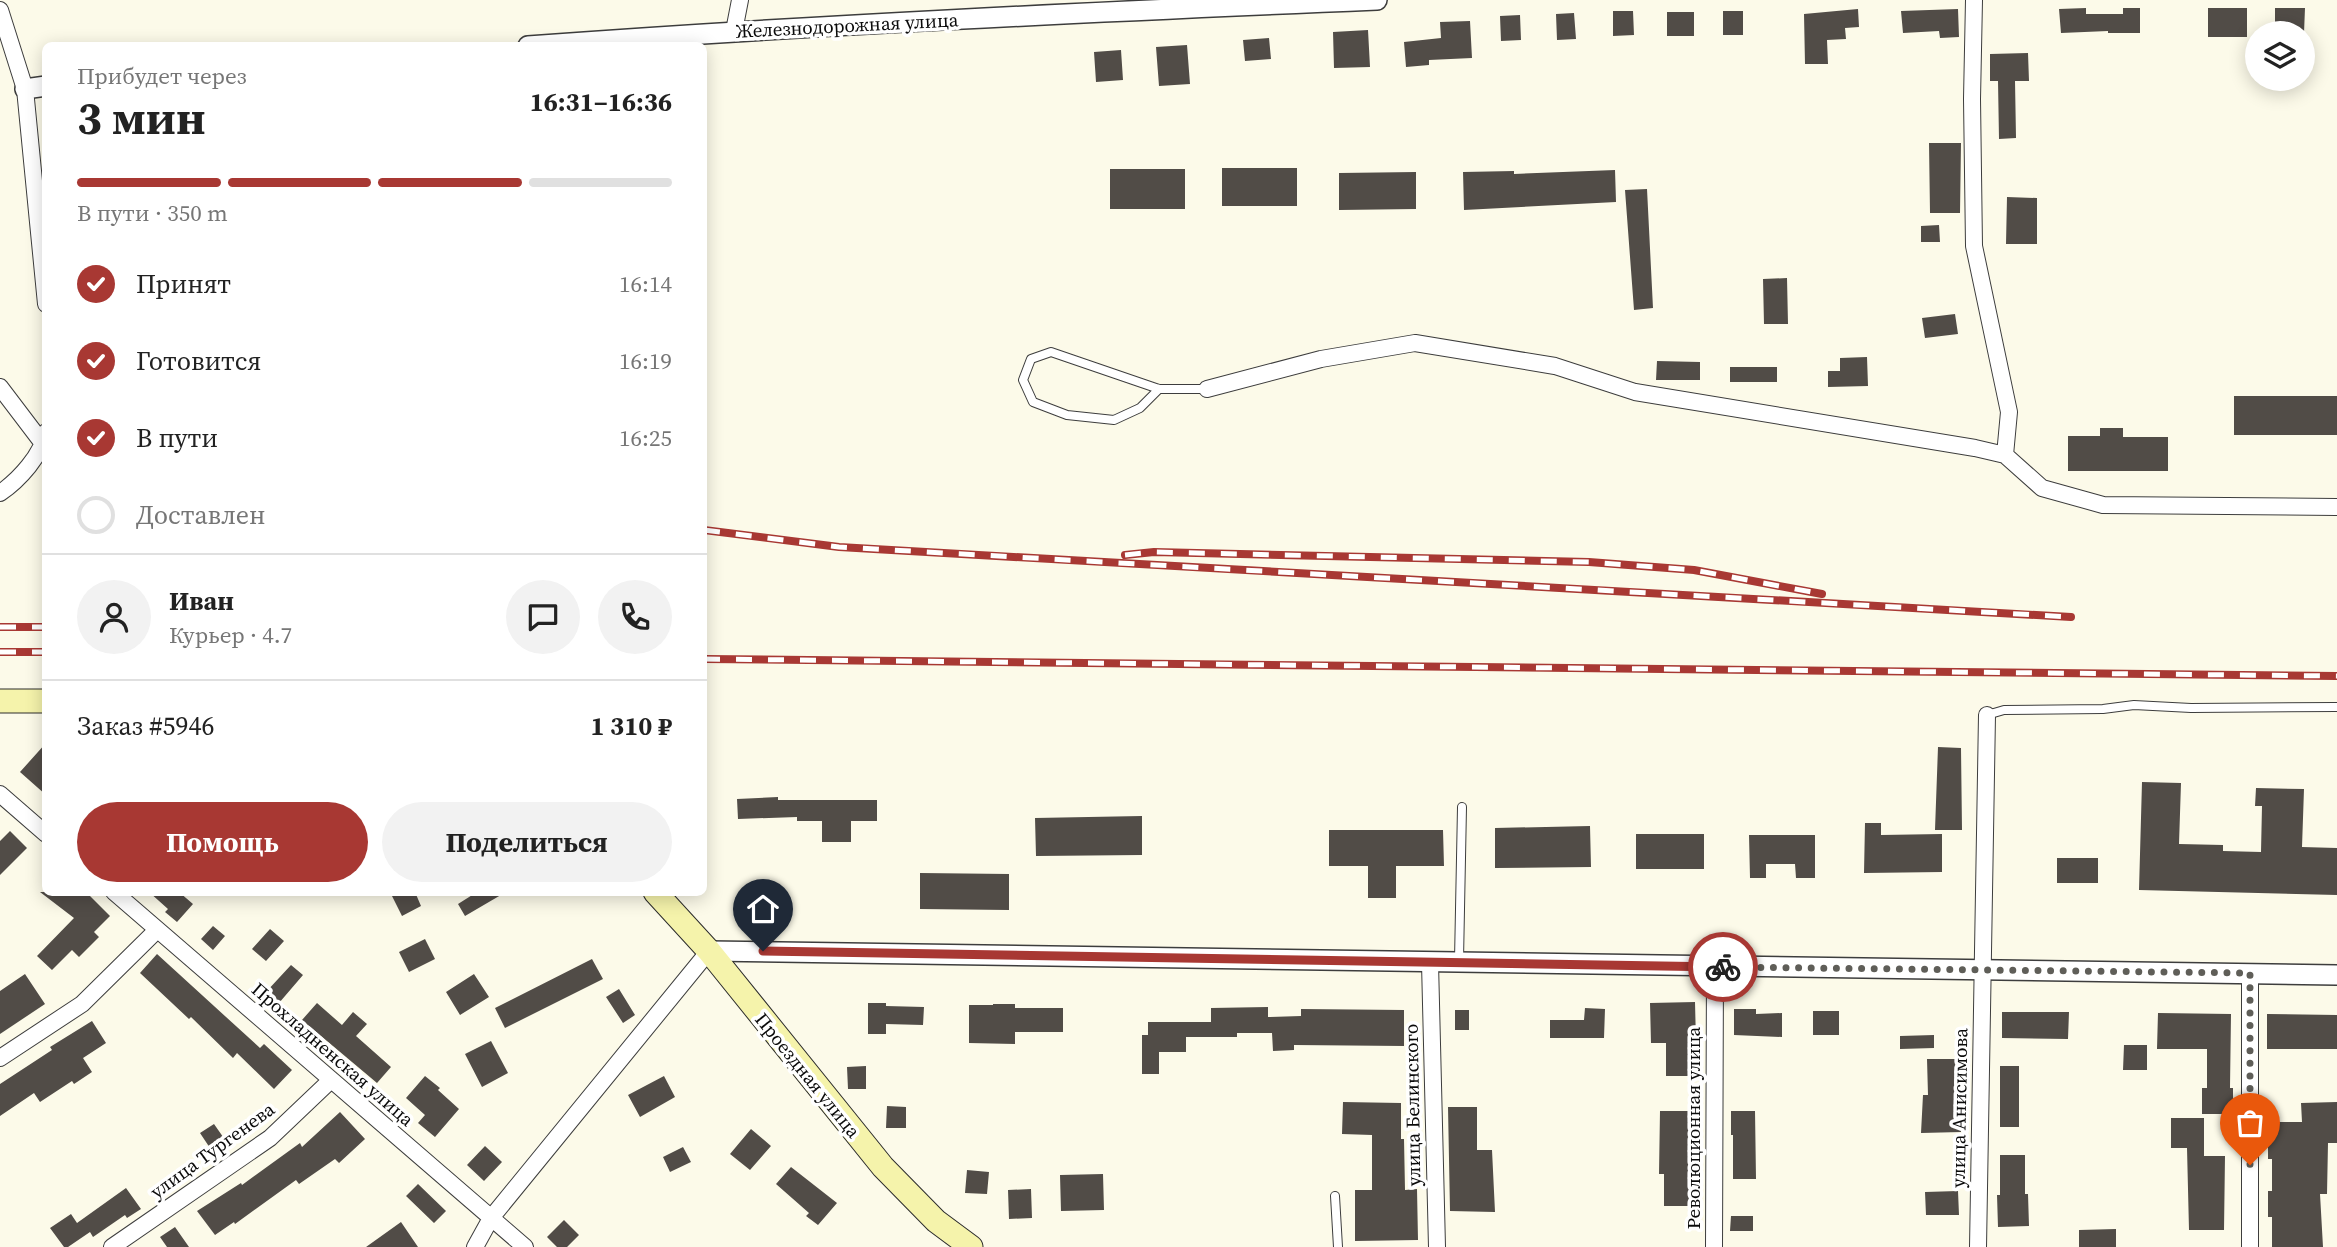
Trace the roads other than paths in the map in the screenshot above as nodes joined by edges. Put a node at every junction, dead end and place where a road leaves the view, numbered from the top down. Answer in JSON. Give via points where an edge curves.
{"nodes":[{"id":1,"x":740,"y":0,"type":"edge"},
{"id":2,"x":1377,"y":0,"type":"edge"},
{"id":3,"x":1974,"y":0,"type":"edge"},
{"id":4,"x":0,"y":10,"type":"edge"},
{"id":5,"x":734,"y":31,"type":"junction"},
{"id":6,"x":583,"y":42,"type":"edge"},
{"id":7,"x":42,"y":87,"type":"edge"},
{"id":8,"x":25,"y":89,"type":"junction"},
{"id":9,"x":42,"y":263,"type":"edge"},
{"id":10,"x":0,"y":387,"type":"edge"},
{"id":11,"x":1159,"y":389,"type":"junction"},
{"id":12,"x":1207,"y":389,"type":"joint"},
{"id":13,"x":42,"y":435,"type":"edge"},
{"id":14,"x":42,"y":442,"type":"edge"},
{"id":15,"x":2005,"y":455,"type":"junction"},
{"id":16,"x":0,"y":493,"type":"edge"},
{"id":17,"x":2337,"y":507,"type":"edge"},
{"id":18,"x":0,"y":701,"type":"edge"},
{"id":19,"x":42,"y":701,"type":"edge"},
{"id":20,"x":2337,"y":707,"type":"edge"},
{"id":21,"x":1987,"y":715,"type":"joint"},
{"id":22,"x":0,"y":794,"type":"edge"},
{"id":23,"x":1462,"y":807,"type":"dead end"},
{"id":24,"x":42,"y":831,"type":"edge"},
{"id":25,"x":119,"y":896,"type":"edge"},
{"id":26,"x":659,"y":896,"type":"edge"},
{"id":27,"x":157,"y":930,"type":"junction"},
{"id":28,"x":709,"y":951,"type":"junction"},
{"id":29,"x":1430,"y":962,"type":"junction"},
{"id":30,"x":1459,"y":963,"type":"junction"},
{"id":31,"x":1715,"y":967,"type":"junction"},
{"id":32,"x":1981,"y":970,"type":"junction"},
{"id":33,"x":2250,"y":973,"type":"junction"},
{"id":34,"x":2337,"y":975,"type":"edge"},
{"id":35,"x":0,"y":1058,"type":"edge"},
{"id":36,"x":331,"y":1080,"type":"junction"},
{"id":37,"x":1335,"y":1196,"type":"dead end"},
{"id":38,"x":491,"y":1218,"type":"junction"},
{"id":39,"x":113,"y":1247,"type":"edge"},
{"id":40,"x":475,"y":1247,"type":"edge"},
{"id":41,"x":525,"y":1247,"type":"edge"},
{"id":42,"x":971,"y":1247,"type":"edge"},
{"id":43,"x":1338,"y":1247,"type":"edge"},
{"id":44,"x":1437,"y":1247,"type":"edge"},
{"id":45,"x":1714,"y":1247,"type":"edge"},
{"id":46,"x":1979,"y":1247,"type":"edge"},
{"id":47,"x":2250,"y":1247,"type":"edge"}],
"edges":[{"from":1,"to":5,"type":"street"},
{"from":2,"to":5,"type":"street","name":"Железнодорожная улица"},
{"from":3,"to":15,"type":"street","via":[[1974,246],[2009,412]]},
{"from":4,"to":8,"type":"street"},
{"from":5,"to":6,"type":"street","name":"Железнодорожная улица"},
{"from":7,"to":8,"type":"street"},
{"from":8,"to":9,"type":"street"},
{"from":10,"to":13,"type":"street"},
{"from":11,"to":11,"type":"lane","via":[[1051,352],[1031,359],[1023,380],[1033,402],[1067,415],[1114,420],[1140,408]]},
{"from":11,"to":12,"type":"lane"},
{"from":12,"to":15,"type":"street","via":[[1321,359],[1415,343],[1555,366],[1635,392]]},
{"from":14,"to":16,"type":"street","via":[[19,476]]},
{"from":15,"to":17,"type":"street","via":[[2042,488],[2103,505]]},
{"from":18,"to":19,"type":"main road"},
{"from":20,"to":21,"type":"lane","via":[[2134,705],[2004,710]]},
{"from":21,"to":32,"type":"street","name":"улица Анисимова"},
{"from":22,"to":24,"type":"street"},
{"from":23,"to":30,"type":"lane"},
{"from":25,"to":27,"type":"street","name":"Прохладненская улица"},
{"from":26,"to":28,"type":"main road","name":"Проездная улица"},
{"from":27,"to":35,"type":"street","via":[[82,1004]]},
{"from":27,"to":36,"type":"street","name":"Прохладненская улица"},
{"from":28,"to":29,"type":"street"},
{"from":28,"to":38,"type":"street"},
{"from":28,"to":42,"type":"main road","name":"Проездная улица","via":[[883,1167],[936,1222]]},
{"from":29,"to":30,"type":"street"},
{"from":29,"to":44,"type":"street","name":"улица Белинского"},
{"from":30,"to":31,"type":"street"},
{"from":31,"to":32,"type":"street"},
{"from":31,"to":45,"type":"street","name":"Революционная улица"},
{"from":32,"to":33,"type":"street"},
{"from":32,"to":46,"type":"street","name":"улица Анисимова"},
{"from":33,"to":34,"type":"street"},
{"from":33,"to":47,"type":"street"},
{"from":36,"to":38,"type":"street","name":"Прохладненская улица"},
{"from":36,"to":39,"type":"street","name":"улица Тургенева","via":[[270,1138]]},
{"from":37,"to":43,"type":"lane"},
{"from":38,"to":40,"type":"street"},
{"from":38,"to":41,"type":"street","name":"Прохладненская улица"}]}
